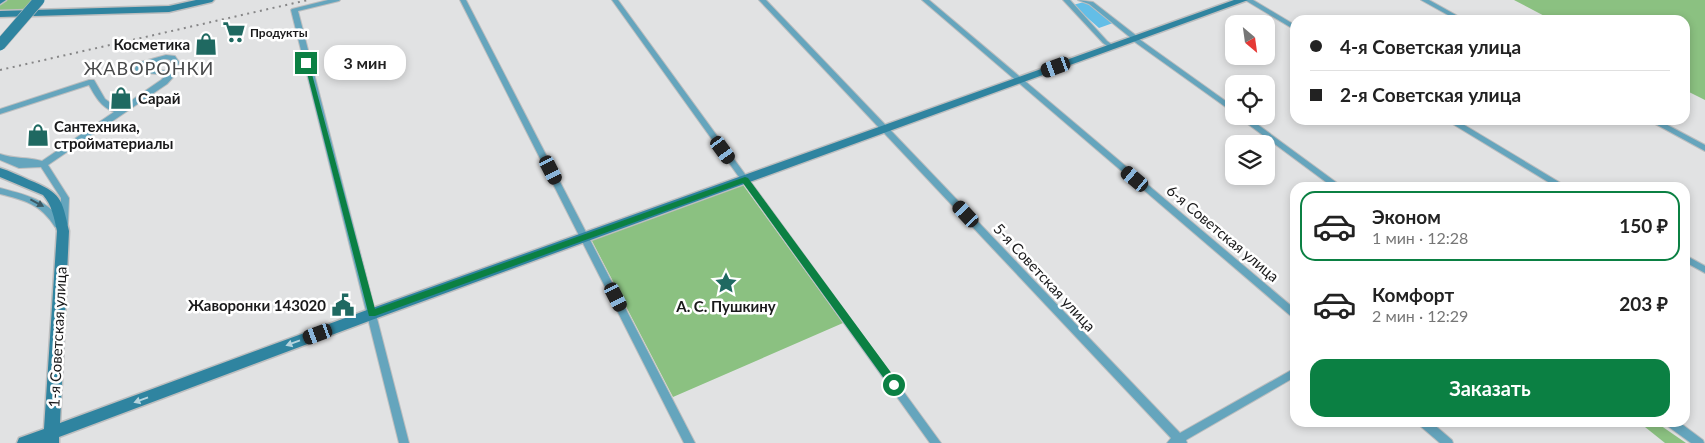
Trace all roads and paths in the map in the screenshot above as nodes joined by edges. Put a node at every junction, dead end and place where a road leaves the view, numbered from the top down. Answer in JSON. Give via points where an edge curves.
{"nodes":[{"id":1,"x":39,"y":0,"type":"edge"},
{"id":2,"x":209,"y":0,"type":"edge"},
{"id":3,"x":337,"y":0,"type":"edge"},
{"id":4,"x":463,"y":0,"type":"edge"},
{"id":5,"x":615,"y":0,"type":"edge"},
{"id":6,"x":762,"y":0,"type":"edge"},
{"id":7,"x":925,"y":0,"type":"edge"},
{"id":8,"x":1066,"y":0,"type":"edge"},
{"id":9,"x":1081,"y":0,"type":"edge"},
{"id":10,"x":1243,"y":0,"type":"edge"},
{"id":11,"x":1248,"y":0,"type":"edge"},
{"id":12,"x":1424,"y":0,"type":"edge"},
{"id":13,"x":0,"y":14,"type":"edge"},
{"id":14,"x":1452,"y":15,"type":"edge"},
{"id":15,"x":1290,"y":25,"type":"edge"},
{"id":16,"x":1135,"y":39,"type":"junction"},
{"id":17,"x":0,"y":45,"type":"edge"},
{"id":18,"x":1112,"y":47,"type":"junction"},
{"id":19,"x":172,"y":74,"type":"dead end"},
{"id":20,"x":1019,"y":81,"type":"junction"},
{"id":21,"x":1225,"y":104,"type":"edge"},
{"id":22,"x":0,"y":112,"type":"edge"},
{"id":23,"x":120,"y":112,"type":"junction"},
{"id":24,"x":1253,"y":125,"type":"edge"},
{"id":25,"x":1458,"y":125,"type":"edge"},
{"id":26,"x":1661,"y":125,"type":"edge"},
{"id":27,"x":886,"y":129,"type":"junction"},
{"id":28,"x":1705,"y":148,"type":"edge"},
{"id":29,"x":4,"y":158,"type":"edge"},
{"id":30,"x":43,"y":164,"type":"junction"},
{"id":31,"x":0,"y":172,"type":"edge"},
{"id":32,"x":745,"y":180,"type":"junction"},
{"id":33,"x":1332,"y":182,"type":"edge"},
{"id":34,"x":1555,"y":182,"type":"edge"},
{"id":35,"x":0,"y":191,"type":"edge"},
{"id":36,"x":63,"y":231,"type":"junction"},
{"id":37,"x":586,"y":238,"type":"junction"},
{"id":38,"x":1690,"y":261,"type":"edge"},
{"id":39,"x":1705,"y":270,"type":"edge"},
{"id":40,"x":1290,"y":310,"type":"edge"},
{"id":41,"x":372,"y":314,"type":"junction"},
{"id":42,"x":1290,"y":375,"type":"edge"},
{"id":43,"x":1430,"y":427,"type":"edge"},
{"id":44,"x":1677,"y":427,"type":"edge"},
{"id":45,"x":51,"y":438,"type":"edge"},
{"id":46,"x":1178,"y":442,"type":"edge"},
{"id":47,"x":25,"y":443,"type":"edge"},
{"id":48,"x":404,"y":443,"type":"edge"},
{"id":49,"x":690,"y":443,"type":"edge"},
{"id":50,"x":936,"y":443,"type":"edge"},
{"id":51,"x":1448,"y":443,"type":"edge"},
{"id":52,"x":1699,"y":443,"type":"edge"}],
"edges":[{"from":1,"to":17,"type":"street","bridge":true},
{"from":2,"to":13,"type":"street","via":[[169,9]]},
{"from":3,"to":41,"type":"street","via":[[294,10]]},
{"from":4,"to":37,"type":"street"},
{"from":5,"to":32,"type":"street"},
{"from":6,"to":27,"type":"street","name":"5-я Советская улица"},
{"from":7,"to":20,"type":"street","name":"6-я Советская улица"},
{"from":8,"to":18,"type":"street"},
{"from":9,"to":16,"type":"street","via":[[1091,3]]},
{"from":10,"to":16,"type":"street"},
{"from":11,"to":15,"type":"street"},
{"from":12,"to":14,"type":"street"},
{"from":16,"to":18,"type":"street"},
{"from":16,"to":21,"type":"street"},
{"from":18,"to":20,"type":"street"},
{"from":19,"to":23,"type":"street"},
{"from":20,"to":27,"type":"street"},
{"from":20,"to":40,"type":"street","name":"6-я Советская улица"},
{"from":22,"to":23,"type":"street","via":[[91,82],[104,104]]},
{"from":23,"to":30,"type":"street"},
{"from":24,"to":33,"type":"street"},
{"from":25,"to":34,"type":"street"},
{"from":26,"to":28,"type":"street"},
{"from":27,"to":32,"type":"street"},
{"from":27,"to":46,"type":"street","name":"5-я Советская улица"},
{"from":29,"to":30,"type":"street","via":[[18,165]]},
{"from":30,"to":36,"type":"street","via":[[65,198]]},
{"from":31,"to":36,"type":"street","name":"1-я Советская улица","via":[[47,192],[59,211]]},
{"from":32,"to":37,"type":"street"},
{"from":32,"to":50,"type":"street"},
{"from":35,"to":36,"type":"street","one_way":true,"via":[[48,208]]},
{"from":36,"to":45,"type":"street","name":"1-я Советская улица"},
{"from":37,"to":41,"type":"street"},
{"from":37,"to":49,"type":"street"},
{"from":38,"to":39,"type":"street"},
{"from":41,"to":45,"type":"street","one_way":true},
{"from":41,"to":48,"type":"street"},
{"from":42,"to":46,"type":"street"},
{"from":43,"to":51,"type":"street"},
{"from":44,"to":52,"type":"street"},
{"from":45,"to":47,"type":"street"}]}
